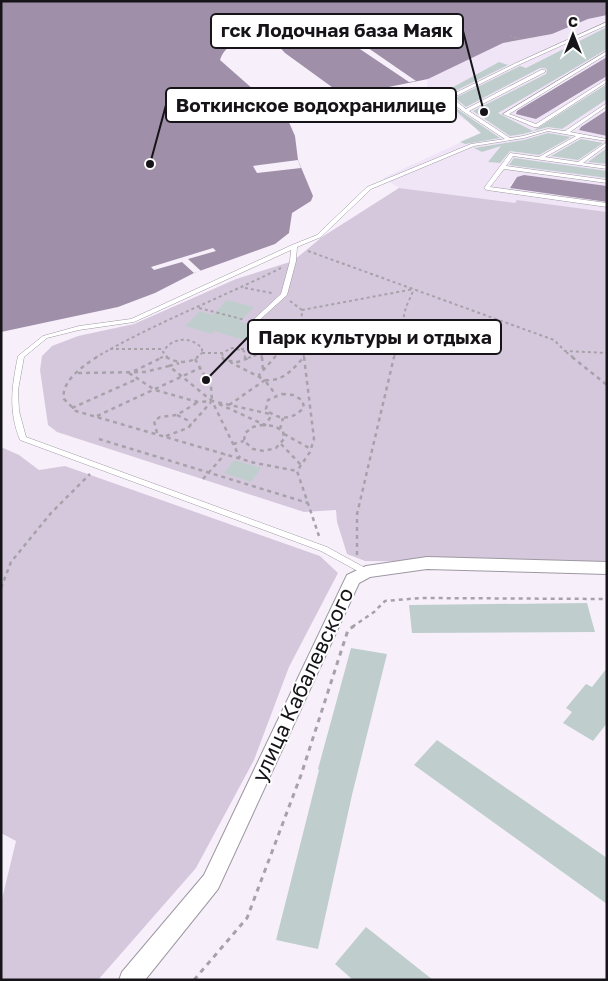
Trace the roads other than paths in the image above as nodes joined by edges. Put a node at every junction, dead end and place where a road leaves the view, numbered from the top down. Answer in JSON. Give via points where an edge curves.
{"nodes":[{"id":1,"x":607,"y":23,"type":"edge"},
{"id":2,"x":607,"y":52,"type":"edge"},
{"id":3,"x":543,"y":71,"type":"dead end"},
{"id":4,"x":607,"y":80,"type":"edge"},
{"id":5,"x":440,"y":91,"type":"dead end"},
{"id":6,"x":451,"y":97,"type":"junction"},
{"id":7,"x":607,"y":104,"type":"edge"},
{"id":8,"x":466,"y":111,"type":"junction"},
{"id":9,"x":536,"y":126,"type":"junction"},
{"id":10,"x":548,"y":130,"type":"junction"},
{"id":11,"x":567,"y":132,"type":"junction"},
{"id":12,"x":581,"y":135,"type":"junction"},
{"id":13,"x":509,"y":139,"type":"junction"},
{"id":14,"x":607,"y":141,"type":"edge"},
{"id":15,"x":540,"y":158,"type":"junction"},
{"id":16,"x":579,"y":164,"type":"junction"},
{"id":17,"x":503,"y":167,"type":"junction"},
{"id":18,"x":607,"y":168,"type":"edge"},
{"id":19,"x":607,"y":182,"type":"edge"},
{"id":20,"x":607,"y":205,"type":"edge"},
{"id":21,"x":294,"y":246,"type":"junction"},
{"id":22,"x":253,"y":322,"type":"dead end"},
{"id":23,"x":607,"y":568,"type":"edge"},
{"id":24,"x":361,"y":570,"type":"junction"},
{"id":25,"x":130,"y":980,"type":"edge"}],
"edges":[{"from":1,"to":6,"type":"lane"},
{"from":2,"to":9,"type":"lane","via":[[505,114]]},
{"from":3,"to":8,"type":"lane"},
{"from":4,"to":9,"type":"lane"},
{"from":5,"to":6,"type":"lane"},
{"from":6,"to":8,"type":"lane"},
{"from":7,"to":11,"type":"lane"},
{"from":8,"to":13,"type":"lane"},
{"from":9,"to":10,"type":"lane"},
{"from":10,"to":11,"type":"lane"},
{"from":10,"to":13,"type":"lane"},
{"from":11,"to":12,"type":"lane"},
{"from":12,"to":14,"type":"lane"},
{"from":12,"to":15,"type":"lane"},
{"from":13,"to":21,"type":"lane","via":[[473,145],[370,188],[319,236]]},
{"from":14,"to":16,"type":"lane"},
{"from":15,"to":16,"type":"lane"},
{"from":15,"to":17,"type":"lane","via":[[512,154]]},
{"from":16,"to":18,"type":"lane"},
{"from":17,"to":19,"type":"lane"},
{"from":17,"to":20,"type":"lane","via":[[488,188]]},
{"from":21,"to":22,"type":"lane","via":[[284,295]]},
{"from":21,"to":24,"type":"lane","via":[[132,321],[45,336],[21,356],[14,390],[16,411],[23,438],[324,549]]},
{"from":23,"to":24,"type":"street","name":"улица Кабалевского","via":[[427,563]]},
{"from":24,"to":25,"type":"street","name":"улица Кабалевского","via":[[353,578],[211,882]]}]}
